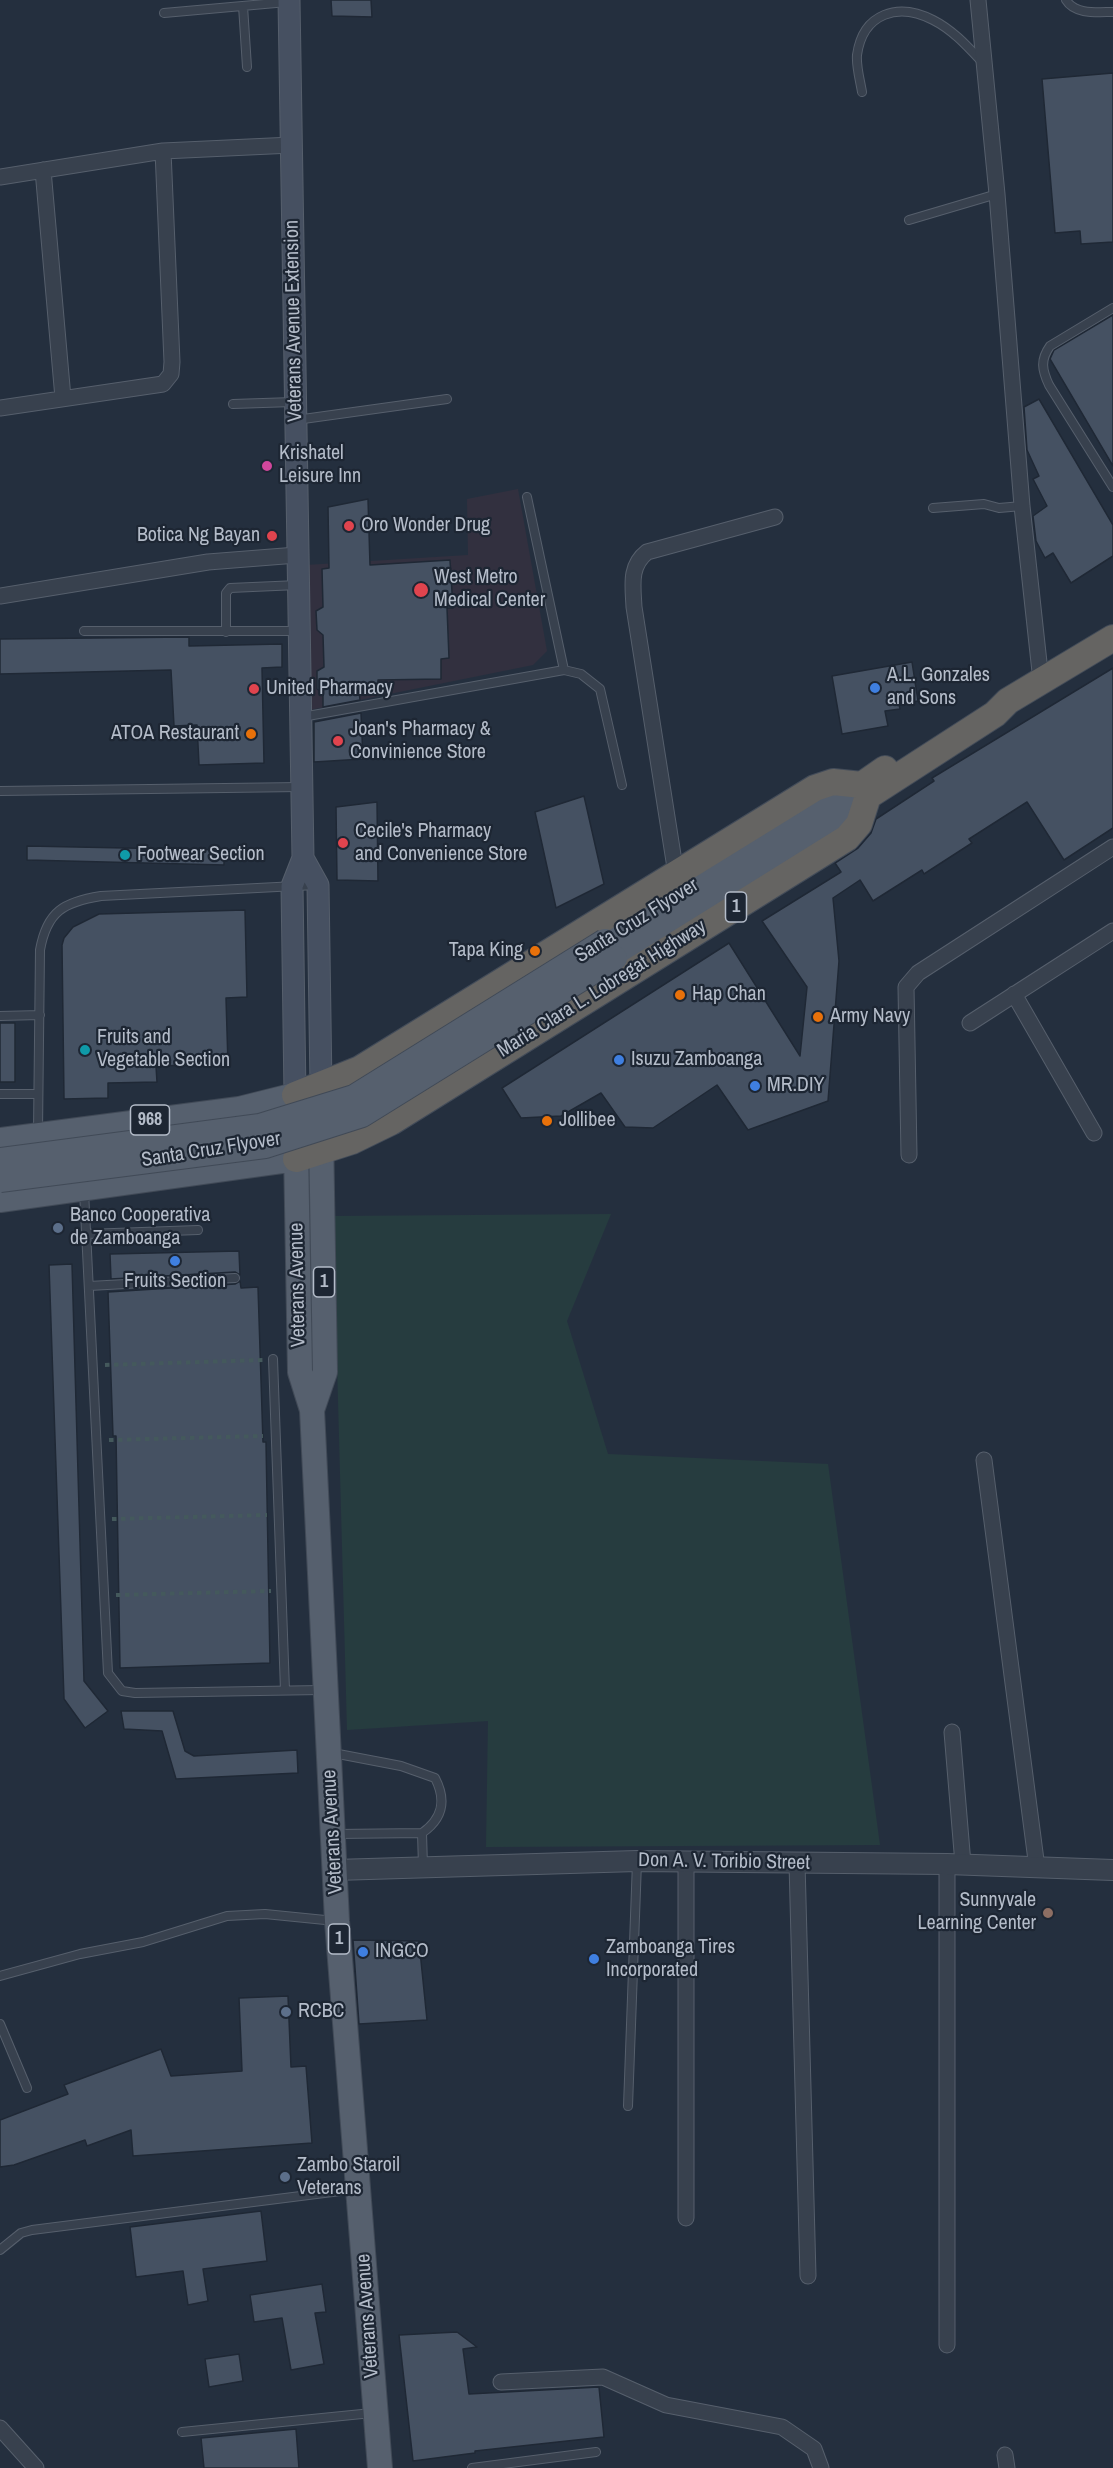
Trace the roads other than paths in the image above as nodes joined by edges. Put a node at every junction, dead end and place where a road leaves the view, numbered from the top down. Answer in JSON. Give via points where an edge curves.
{"nodes":[{"id":1,"x":978,"y":0,"type":"edge"},
{"id":2,"x":1066,"y":0,"type":"edge"},
{"id":3,"x":289,"y":1,"type":"edge"},
{"id":4,"x":243,"y":6,"type":"junction"},
{"id":5,"x":1113,"y":12,"type":"edge"},
{"id":6,"x":164,"y":13,"type":"dead end"},
{"id":7,"x":984,"y":64,"type":"junction"},
{"id":8,"x":247,"y":66,"type":"dead end"},
{"id":9,"x":862,"y":92,"type":"dead end"},
{"id":10,"x":292,"y":145,"type":"junction"},
{"id":11,"x":163,"y":152,"type":"junction"},
{"id":12,"x":43,"y":170,"type":"junction"},
{"id":13,"x":0,"y":177,"type":"edge"},
{"id":14,"x":997,"y":194,"type":"junction"},
{"id":15,"x":909,"y":220,"type":"dead end"},
{"id":16,"x":1113,"y":308,"type":"edge"},
{"id":17,"x":63,"y":398,"type":"junction"},
{"id":18,"x":447,"y":399,"type":"dead end"},
{"id":19,"x":233,"y":404,"type":"dead end"},
{"id":20,"x":0,"y":408,"type":"edge"},
{"id":21,"x":295,"y":411,"type":"junction"},
{"id":22,"x":1113,"y":487,"type":"edge"},
{"id":23,"x":527,"y":497,"type":"dead end"},
{"id":24,"x":1022,"y":506,"type":"junction"},
{"id":25,"x":933,"y":508,"type":"dead end"},
{"id":26,"x":775,"y":517,"type":"dead end"},
{"id":27,"x":297,"y":555,"type":"junction"},
{"id":28,"x":298,"y":585,"type":"junction"},
{"id":29,"x":0,"y":596,"type":"edge"},
{"id":30,"x":84,"y":631,"type":"dead end"},
{"id":31,"x":299,"y":631,"type":"junction"},
{"id":32,"x":226,"y":632,"type":"junction"},
{"id":33,"x":1113,"y":638,"type":"edge"},
{"id":34,"x":564,"y":670,"type":"junction"},
{"id":35,"x":1024,"y":691,"type":"junction"},
{"id":36,"x":301,"y":717,"type":"junction"},
{"id":37,"x":622,"y":784,"type":"dead end"},
{"id":38,"x":302,"y":787,"type":"junction"},
{"id":39,"x":865,"y":790,"type":"junction"},
{"id":40,"x":0,"y":792,"type":"edge"},
{"id":41,"x":1113,"y":847,"type":"edge"},
{"id":42,"x":303,"y":858,"type":"junction"},
{"id":43,"x":676,"y":874,"type":"junction"},
{"id":44,"x":318,"y":885,"type":"junction"},
{"id":45,"x":292,"y":886,"type":"junction"},
{"id":46,"x":1113,"y":931,"type":"edge"},
{"id":47,"x":610,"y":949,"type":"junction"},
{"id":48,"x":552,"y":950,"type":"junction"},
{"id":49,"x":1014,"y":994,"type":"junction"},
{"id":50,"x":584,"y":1001,"type":"junction"},
{"id":51,"x":468,"y":1002,"type":"junction"},
{"id":52,"x":40,"y":1015,"type":"junction"},
{"id":53,"x":0,"y":1016,"type":"edge"},
{"id":54,"x":970,"y":1023,"type":"dead end"},
{"id":55,"x":500,"y":1053,"type":"junction"},
{"id":56,"x":385,"y":1054,"type":"junction"},
{"id":57,"x":321,"y":1087,"type":"junction"},
{"id":58,"x":0,"y":1094,"type":"edge"},
{"id":59,"x":38,"y":1094,"type":"junction"},
{"id":60,"x":295,"y":1095,"type":"junction"},
{"id":61,"x":416,"y":1105,"type":"junction"},
{"id":62,"x":208,"y":1113,"type":"junction"},
{"id":63,"x":105,"y":1126,"type":"junction"},
{"id":64,"x":1094,"y":1133,"type":"dead end"},
{"id":65,"x":38,"y":1135,"type":"junction"},
{"id":66,"x":1,"y":1147,"type":"edge"},
{"id":67,"x":322,"y":1152,"type":"junction"},
{"id":68,"x":909,"y":1155,"type":"dead end"},
{"id":69,"x":296,"y":1159,"type":"junction"},
{"id":70,"x":215,"y":1172,"type":"junction"},
{"id":71,"x":113,"y":1185,"type":"junction"},
{"id":72,"x":84,"y":1189,"type":"junction"},
{"id":73,"x":4,"y":1193,"type":"edge"},
{"id":74,"x":198,"y":1230,"type":"dead end"},
{"id":75,"x":86,"y":1234,"type":"junction"},
{"id":76,"x":235,"y":1278,"type":"dead end"},
{"id":77,"x":89,"y":1286,"type":"junction"},
{"id":78,"x":273,"y":1359,"type":"road end"},
{"id":79,"x":312,"y":1410,"type":"junction"},
{"id":80,"x":984,"y":1460,"type":"dead end"},
{"id":81,"x":285,"y":1690,"type":"junction"},
{"id":82,"x":326,"y":1690,"type":"junction"},
{"id":83,"x":952,"y":1732,"type":"dead end"},
{"id":84,"x":329,"y":1752,"type":"junction"},
{"id":85,"x":422,"y":1833,"type":"junction"},
{"id":86,"x":333,"y":1834,"type":"junction"},
{"id":87,"x":637,"y":1861,"type":"junction"},
{"id":88,"x":686,"y":1862,"type":"junction"},
{"id":89,"x":797,"y":1863,"type":"junction"},
{"id":90,"x":955,"y":1864,"type":"junction"},
{"id":91,"x":423,"y":1866,"type":"junction"},
{"id":92,"x":1037,"y":1868,"type":"junction"},
{"id":93,"x":334,"y":1870,"type":"junction"},
{"id":94,"x":1113,"y":1870,"type":"edge"},
{"id":95,"x":337,"y":1921,"type":"junction"},
{"id":96,"x":0,"y":1976,"type":"edge"},
{"id":97,"x":0,"y":2024,"type":"edge"},
{"id":98,"x":27,"y":2088,"type":"dead end"},
{"id":99,"x":628,"y":2106,"type":"dead end"},
{"id":100,"x":358,"y":2188,"type":"junction"},
{"id":101,"x":686,"y":2218,"type":"dead end"},
{"id":102,"x":0,"y":2250,"type":"edge"},
{"id":103,"x":808,"y":2276,"type":"dead end"},
{"id":104,"x":947,"y":2345,"type":"dead end"},
{"id":105,"x":501,"y":2382,"type":"dead end"},
{"id":106,"x":376,"y":2412,"type":"junction"},
{"id":107,"x":0,"y":2428,"type":"edge"},
{"id":108,"x":182,"y":2432,"type":"dead end"},
{"id":109,"x":597,"y":2452,"type":"dead end"},
{"id":110,"x":36,"y":2468,"type":"edge"},
{"id":111,"x":380,"y":2468,"type":"edge"},
{"id":112,"x":472,"y":2468,"type":"edge"},
{"id":113,"x":821,"y":2468,"type":"edge"}],
"edges":[{"from":1,"to":7,"type":"street"},
{"from":2,"to":5,"type":"lane","via":[[1082,11]]},
{"from":3,"to":4,"type":"lane"},
{"from":3,"to":10,"type":"main road","name":"Veterans Avenue Extension"},
{"from":4,"to":6,"type":"lane"},
{"from":4,"to":8,"type":"lane"},
{"from":7,"to":9,"type":"lane","via":[[934,20],[895,11],[872,20],[861,36],[857,57]]},
{"from":7,"to":14,"type":"street"},
{"from":10,"to":11,"type":"street"},
{"from":10,"to":21,"type":"main road","name":"Veterans Avenue Extension"},
{"from":11,"to":12,"type":"street"},
{"from":11,"to":17,"type":"street","via":[[171,374],[163,384]]},
{"from":12,"to":13,"type":"street"},
{"from":12,"to":17,"type":"street"},
{"from":14,"to":15,"type":"lane"},
{"from":14,"to":24,"type":"street"},
{"from":16,"to":22,"type":"lane","via":[[1050,346],[1043,356],[1043,365],[1049,385]]},
{"from":17,"to":20,"type":"street"},
{"from":18,"to":21,"type":"lane"},
{"from":19,"to":21,"type":"lane"},
{"from":21,"to":27,"type":"main road","name":"Veterans Avenue Extension"},
{"from":23,"to":34,"type":"lane"},
{"from":24,"to":25,"type":"lane"},
{"from":24,"to":35,"type":"street"},
{"from":26,"to":43,"type":"street","via":[[647,552],[634,568],[634,607]]},
{"from":27,"to":28,"type":"main road","name":"Veterans Avenue Extension"},
{"from":27,"to":29,"type":"street","via":[[208,562]]},
{"from":28,"to":31,"type":"main road","name":"Veterans Avenue Extension"},
{"from":28,"to":32,"type":"lane","via":[[231,588],[226,593]]},
{"from":30,"to":32,"type":"lane"},
{"from":31,"to":32,"type":"lane"},
{"from":31,"to":36,"type":"main road","name":"Veterans Avenue Extension"},
{"from":33,"to":35,"type":"highway"},
{"from":34,"to":36,"type":"lane"},
{"from":34,"to":37,"type":"lane","via":[[581,674],[600,689]]},
{"from":35,"to":39,"type":"highway","via":[[995,714]]},
{"from":36,"to":38,"type":"main road","name":"Veterans Avenue Extension"},
{"from":38,"to":40,"type":"lane"},
{"from":38,"to":42,"type":"main road","name":"Veterans Avenue Extension"},
{"from":39,"to":43,"type":"highway","via":[[833,782],[815,788]]},
{"from":39,"to":47,"type":"main road","name":"Santa Cruz Flyover","via":[[836,820]]},
{"from":39,"to":50,"type":"highway","name":"Maria Clara L. Lobregat Highway","number":"1","via":[[859,824],[847,838]]},
{"from":41,"to":68,"type":"street","via":[[918,973],[906,987]]},
{"from":42,"to":44,"type":"main road","name":"Veterans Avenue Extension"},
{"from":42,"to":45,"type":"main road","name":"Veterans Avenue Extension"},
{"from":43,"to":48,"type":"highway"},
{"from":44,"to":45,"type":"lane"},
{"from":44,"to":57,"type":"main road","name":"Veterans Avenue Extension"},
{"from":45,"to":52,"type":"lane","via":[[101,896],[60,909],[43,934]]},
{"from":45,"to":60,"type":"main road","name":"Veterans Avenue Extension"},
{"from":46,"to":49,"type":"street"},
{"from":47,"to":66,"type":"main road","name":"Santa Cruz Flyover","bridge":true,"via":[[354,1097],[260,1126]]},
{"from":47,"to":73,"type":"main road","name":"Santa Cruz Flyover","bridge":true,"via":[[362,1115],[265,1146]]},
{"from":48,"to":50,"type":"highway"},
{"from":48,"to":51,"type":"highway"},
{"from":49,"to":54,"type":"street"},
{"from":49,"to":64,"type":"street"},
{"from":50,"to":55,"type":"highway","name":"Maria Clara L. Lobregat Highway","number":"1"},
{"from":51,"to":55,"type":"highway"},
{"from":51,"to":56,"type":"highway"},
{"from":52,"to":53,"type":"lane"},
{"from":52,"to":59,"type":"lane"},
{"from":55,"to":61,"type":"highway","name":"Maria Clara L. Lobregat Highway","number":"1"},
{"from":56,"to":57,"type":"highway"},
{"from":56,"to":61,"type":"highway"},
{"from":57,"to":60,"type":"highway"},
{"from":57,"to":67,"type":"main road","number":"1"},
{"from":58,"to":59,"type":"lane"},
{"from":59,"to":65,"type":"lane"},
{"from":60,"to":62,"type":"main road","number":"968"},
{"from":60,"to":69,"type":"main road","number":"1"},
{"from":61,"to":67,"type":"highway","name":"Maria Clara L. Lobregat Highway","number":"1","via":[[370,1133]]},
{"from":62,"to":63,"type":"main road","number":"968"},
{"from":62,"to":70,"type":"main road"},
{"from":63,"to":65,"type":"main road","number":"968"},
{"from":63,"to":71,"type":"main road"},
{"from":65,"to":66,"type":"main road","number":"968"},
{"from":66,"to":73,"type":"main road"},
{"from":67,"to":69,"type":"highway","number":"1"},
{"from":67,"to":79,"type":"main road","name":"Veterans Avenue","number":"1","via":[[325,1372]]},
{"from":69,"to":70,"type":"main road"},
{"from":69,"to":79,"type":"main road","name":"Veterans Avenue","number":"1","via":[[300,1372]]},
{"from":70,"to":71,"type":"main road"},
{"from":71,"to":72,"type":"main road"},
{"from":72,"to":73,"type":"main road"},
{"from":72,"to":75,"type":"lane"},
{"from":74,"to":75,"type":"lane"},
{"from":75,"to":77,"type":"lane"},
{"from":76,"to":77,"type":"lane"},
{"from":77,"to":81,"type":"lane","via":[[108,1673],[122,1691],[156,1695]]},
{"from":78,"to":81,"type":"lane"},
{"from":79,"to":82,"type":"main road","name":"Veterans Avenue","number":"1"},
{"from":80,"to":92,"type":"street"},
{"from":81,"to":82,"type":"lane"},
{"from":82,"to":84,"type":"main road","name":"Veterans Avenue","number":"1"},
{"from":83,"to":90,"type":"street"},
{"from":84,"to":85,"type":"lane","via":[[401,1766],[435,1778],[441,1809],[436,1823]]},
{"from":84,"to":86,"type":"main road","name":"Veterans Avenue","number":"1"},
{"from":85,"to":86,"type":"lane"},
{"from":85,"to":91,"type":"lane"},
{"from":86,"to":93,"type":"main road","name":"Veterans Avenue","number":"1"},
{"from":87,"to":88,"type":"street","name":"Don A. V. Toribio Street"},
{"from":87,"to":91,"type":"street","name":"Don A. V. Toribio Street"},
{"from":87,"to":99,"type":"lane"},
{"from":88,"to":89,"type":"street","name":"Don A. V. Toribio Street"},
{"from":88,"to":101,"type":"street"},
{"from":89,"to":90,"type":"street","name":"Don A. V. Toribio Street"},
{"from":89,"to":103,"type":"street"},
{"from":90,"to":92,"type":"street","name":"Don A. V. Toribio Street"},
{"from":90,"to":104,"type":"street"},
{"from":91,"to":93,"type":"street","name":"Don A. V. Toribio Street"},
{"from":92,"to":94,"type":"street","name":"Don A. V. Toribio Street"},
{"from":93,"to":95,"type":"main road","name":"Veterans Avenue","number":"1"},
{"from":95,"to":96,"type":"lane","via":[[265,1914],[227,1916],[143,1942]]},
{"from":95,"to":100,"type":"main road","name":"Veterans Avenue","number":"1"},
{"from":97,"to":98,"type":"lane"},
{"from":100,"to":102,"type":"lane","via":[[32,2230],[21,2233]]},
{"from":100,"to":106,"type":"main road","name":"Veterans Avenue","number":"1"},
{"from":105,"to":113,"type":"street","via":[[603,2377],[666,2405],[782,2427],[814,2449]]},
{"from":106,"to":108,"type":"lane"},
{"from":106,"to":111,"type":"main road","name":"Veterans Avenue","number":"1"},
{"from":107,"to":110,"type":"street"},
{"from":109,"to":112,"type":"lane"}]}
